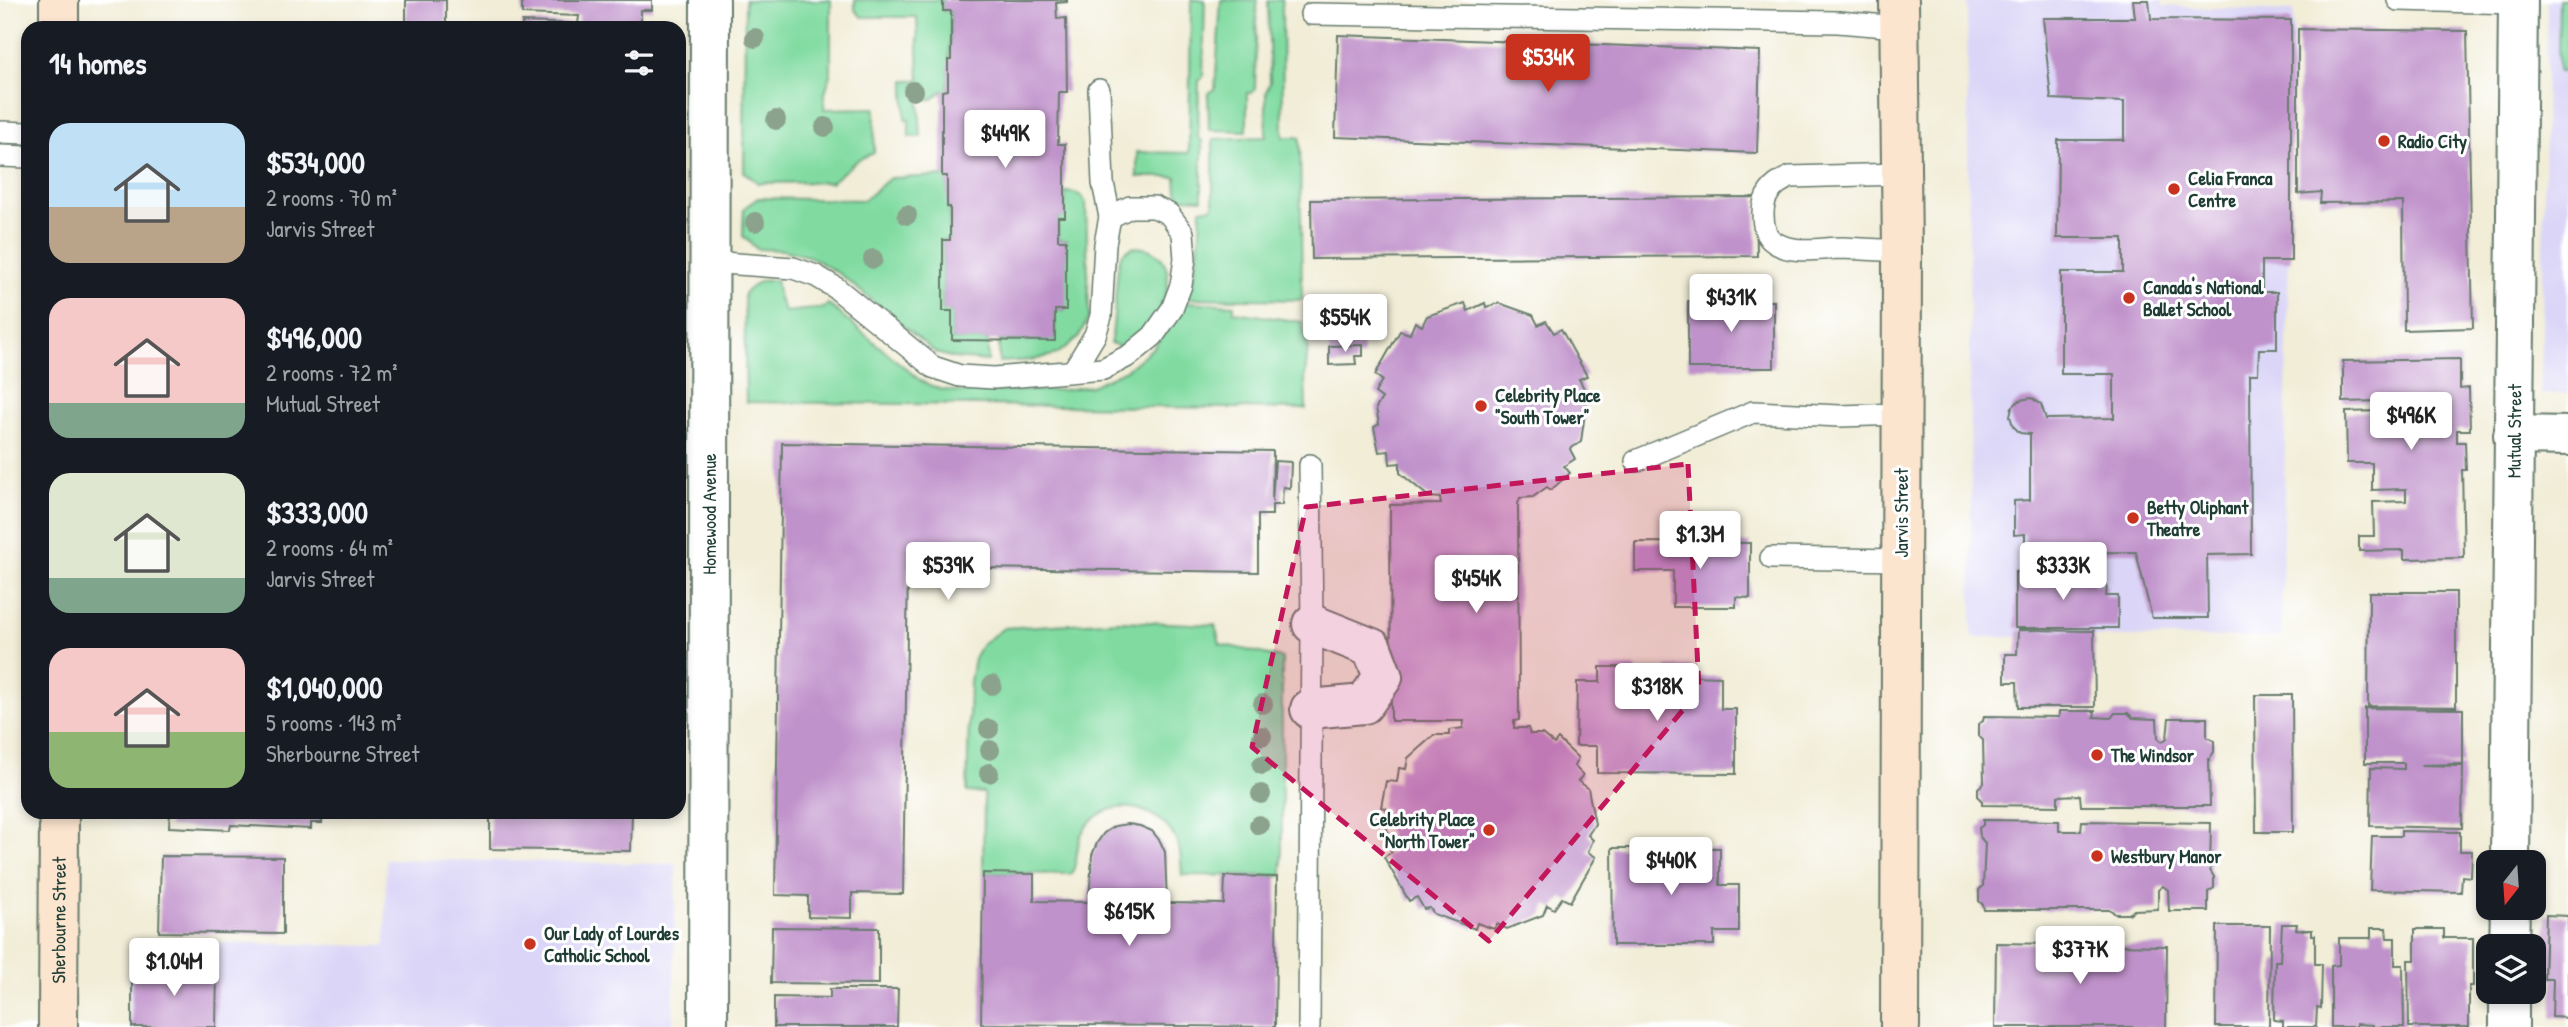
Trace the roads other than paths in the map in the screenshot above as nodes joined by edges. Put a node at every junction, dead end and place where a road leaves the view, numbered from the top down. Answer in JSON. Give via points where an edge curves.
{"nodes":[{"id":1,"x":59,"y":0,"type":"edge"},
{"id":2,"x":710,"y":0,"type":"edge"},
{"id":3,"x":2399,"y":0,"type":"edge"},
{"id":4,"x":2518,"y":2,"type":"edge"},
{"id":5,"x":1899,"y":13,"type":"edge"},
{"id":6,"x":1311,"y":14,"type":"dead end"},
{"id":7,"x":59,"y":21,"type":"edge"},
{"id":8,"x":1099,"y":90,"type":"dead end"},
{"id":9,"x":0,"y":132,"type":"edge"},
{"id":10,"x":21,"y":133,"type":"edge"},
{"id":11,"x":694,"y":136,"type":"edge"},
{"id":12,"x":0,"y":156,"type":"edge"},
{"id":13,"x":21,"y":157,"type":"edge"},
{"id":14,"x":1901,"y":174,"type":"junction"},
{"id":15,"x":1110,"y":217,"type":"junction"},
{"id":16,"x":1902,"y":251,"type":"junction"},
{"id":17,"x":709,"y":262,"type":"junction"},
{"id":18,"x":1073,"y":371,"type":"junction"},
{"id":19,"x":1901,"y":414,"type":"junction"},
{"id":20,"x":2513,"y":435,"type":"junction"},
{"id":21,"x":2568,"y":436,"type":"edge"},
{"id":22,"x":1636,"y":461,"type":"dead end"},
{"id":23,"x":1310,"y":465,"type":"dead end"},
{"id":24,"x":1772,"y":558,"type":"dead end"},
{"id":25,"x":1901,"y":560,"type":"junction"},
{"id":26,"x":1312,"y":624,"type":"junction"},
{"id":27,"x":1310,"y":709,"type":"junction"},
{"id":28,"x":59,"y":819,"type":"edge"},
{"id":29,"x":2510,"y":850,"type":"edge"},
{"id":30,"x":2509,"y":1004,"type":"edge"},
{"id":31,"x":58,"y":1027,"type":"edge"},
{"id":32,"x":708,"y":1027,"type":"edge"},
{"id":33,"x":1309,"y":1027,"type":"edge"},
{"id":34,"x":1900,"y":1027,"type":"edge"},
{"id":35,"x":2509,"y":1027,"type":"edge"}],
"edges":[{"from":1,"to":7,"type":"main road"},
{"from":2,"to":11,"type":"street","name":"Homewood Avenue"},
{"from":3,"to":4,"type":"lane"},
{"from":4,"to":20,"type":"street","name":"Mutual Street"},
{"from":5,"to":6,"type":"lane","via":[[1824,22]]},
{"from":5,"to":14,"type":"main road","name":"Jarvis Street"},
{"from":8,"to":15,"type":"lane","via":[[1103,183]]},
{"from":9,"to":10,"type":"lane"},
{"from":11,"to":17,"type":"street","name":"Homewood Avenue"},
{"from":12,"to":13,"type":"lane"},
{"from":14,"to":16,"type":"main road","name":"Jarvis Street"},
{"from":14,"to":16,"type":"lane","via":[[1790,177],[1767,195],[1763,216],[1766,235],[1797,250]]},
{"from":15,"to":18,"type":"lane","via":[[1101,316]]},
{"from":15,"to":18,"type":"lane","via":[[1130,207],[1154,207],[1169,214],[1184,233],[1181,285],[1172,309],[1153,336],[1130,355],[1103,369]]},
{"from":16,"to":19,"type":"main road","name":"Jarvis Street"},
{"from":17,"to":18,"type":"lane","via":[[793,268],[816,276],[933,366],[960,376],[994,378]]},
{"from":17,"to":32,"type":"street","name":"Homewood Avenue"},
{"from":19,"to":22,"type":"lane","via":[[1753,412]]},
{"from":19,"to":25,"type":"main road","name":"Jarvis Street"},
{"from":20,"to":21,"type":"street"},
{"from":20,"to":29,"type":"street","name":"Mutual Street"},
{"from":23,"to":26,"type":"lane"},
{"from":24,"to":25,"type":"lane"},
{"from":25,"to":34,"type":"main road","name":"Jarvis Street"},
{"from":26,"to":27,"type":"lane"},
{"from":26,"to":27,"type":"street","via":[[1372,648],[1383,677],[1364,704]]},
{"from":27,"to":33,"type":"lane"},
{"from":28,"to":31,"type":"main road","name":"Sherbourne Street"},
{"from":30,"to":35,"type":"street"}]}
